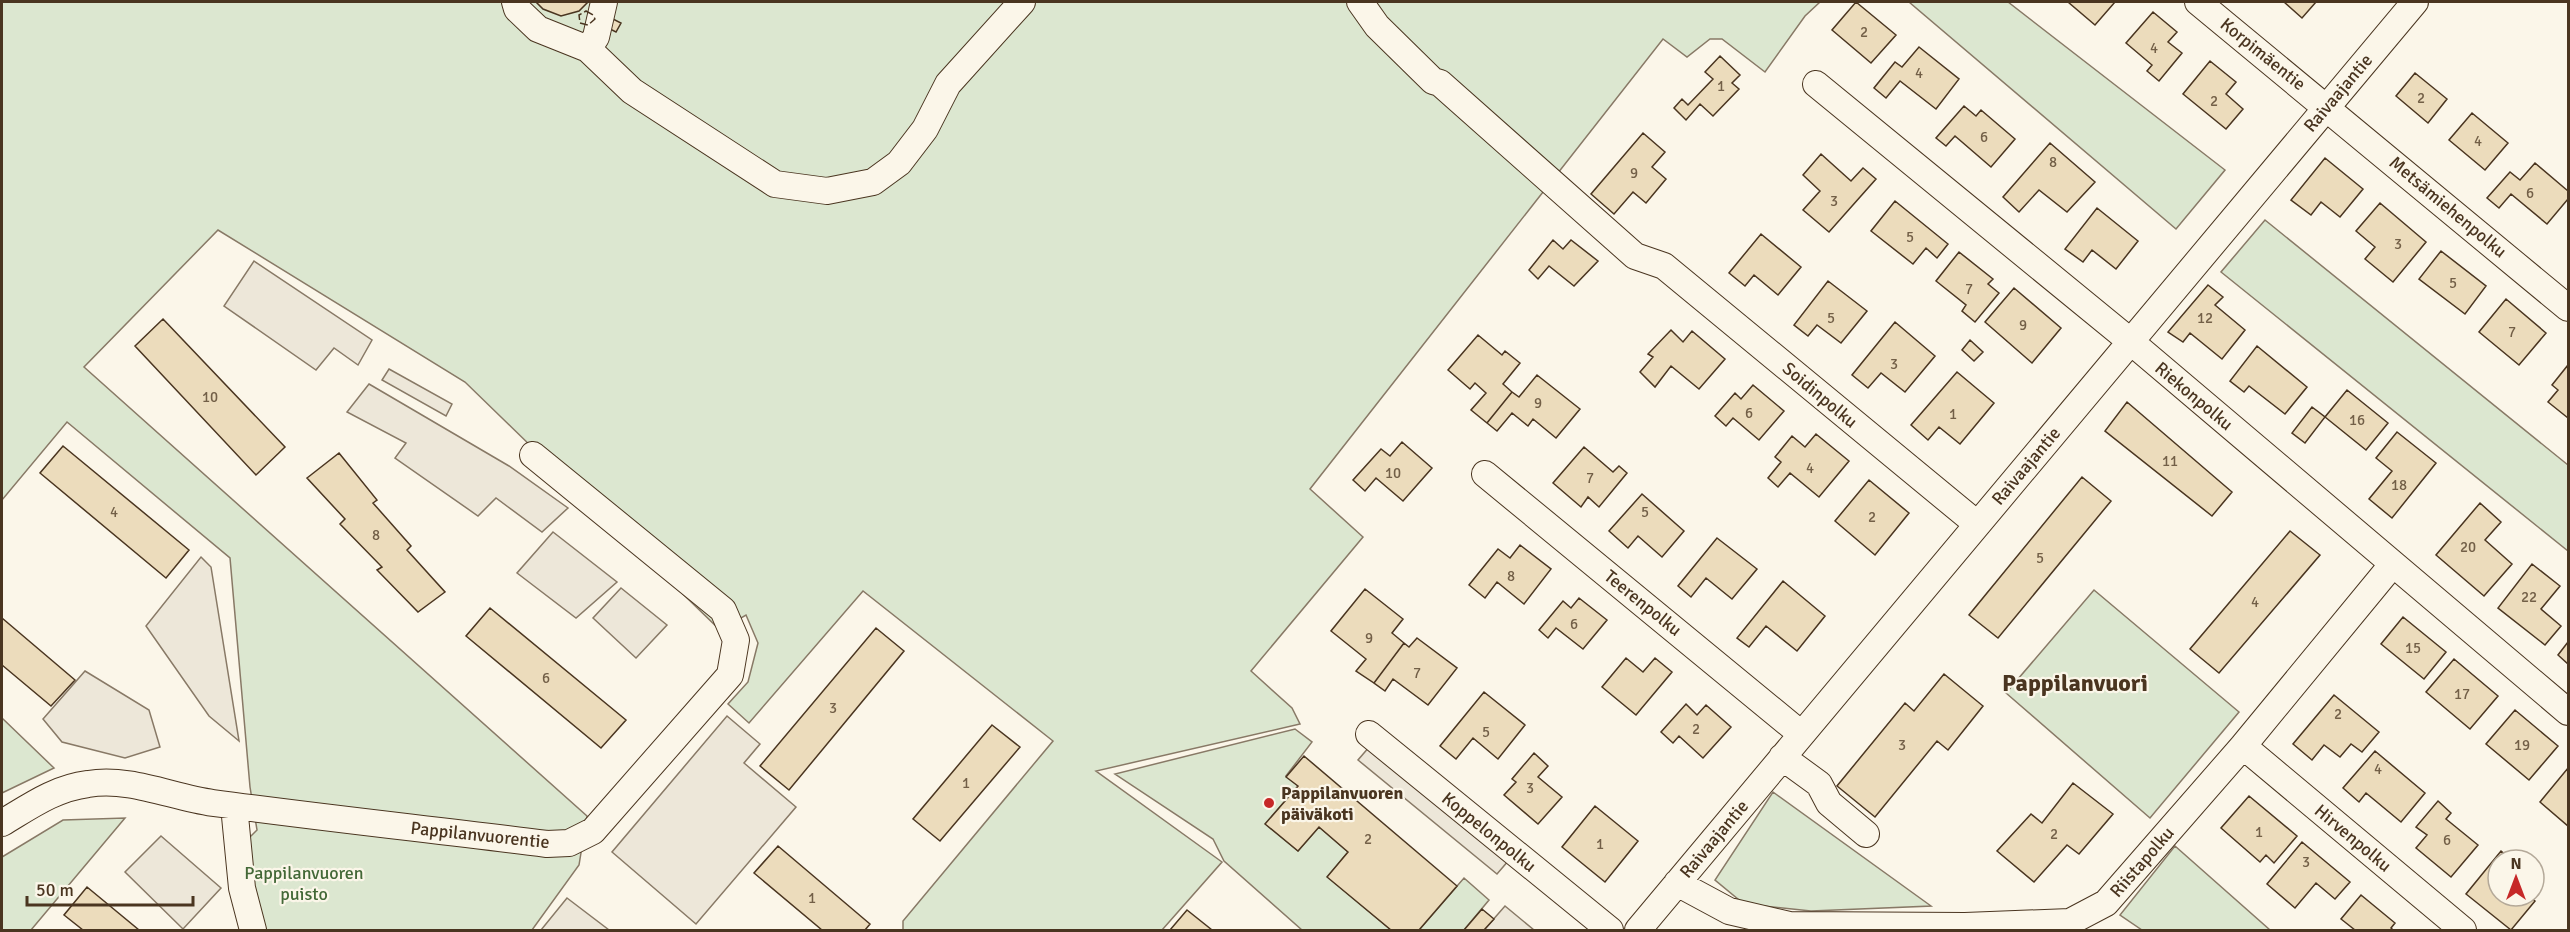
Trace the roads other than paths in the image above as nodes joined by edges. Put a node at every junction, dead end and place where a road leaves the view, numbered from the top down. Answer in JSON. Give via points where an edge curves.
{"nodes":[{"id":1,"x":514,"y":2,"type":"edge"},
{"id":2,"x":604,"y":2,"type":"edge"},
{"id":3,"x":1022,"y":2,"type":"edge"},
{"id":4,"x":1360,"y":2,"type":"edge"},
{"id":5,"x":2198,"y":2,"type":"edge"},
{"id":6,"x":2415,"y":2,"type":"edge"},
{"id":7,"x":588,"y":49,"type":"junction"},
{"id":8,"x":1816,"y":84,"type":"dead end"},
{"id":9,"x":2327,"y":107,"type":"junction"},
{"id":10,"x":2568,"y":308,"type":"edge"},
{"id":11,"x":2130,"y":341,"type":"junction"},
{"id":12,"x":533,"y":455,"type":"dead end"},
{"id":13,"x":1485,"y":474,"type":"dead end"},
{"id":14,"x":1977,"y":524,"type":"junction"},
{"id":15,"x":2392,"y":565,"type":"junction"},
{"id":16,"x":2568,"y":712,"type":"edge"},
{"id":17,"x":1800,"y":733,"type":"junction"},
{"id":18,"x":1369,"y":734,"type":"dead end"},
{"id":19,"x":2242,"y":746,"type":"junction"},
{"id":20,"x":1782,"y":757,"type":"junction"},
{"id":21,"x":234,"y":806,"type":"junction"},
{"id":22,"x":2,"y":823,"type":"edge"},
{"id":23,"x":1866,"y":834,"type":"dead end"},
{"id":24,"x":1677,"y":883,"type":"junction"},
{"id":25,"x":1965,"y":928,"type":"edge"},
{"id":26,"x":253,"y":930,"type":"edge"},
{"id":27,"x":1610,"y":930,"type":"edge"},
{"id":28,"x":1638,"y":930,"type":"edge"},
{"id":29,"x":2463,"y":930,"type":"edge"}],
"edges":[{"from":1,"to":7,"type":"street","via":[[538,29]]},
{"from":2,"to":7,"type":"street","via":[[596,38]]},
{"from":3,"to":7,"type":"street","via":[[948,84],[925,129],[899,163],[873,182],[827,191],[775,184],[632,91]]},
{"from":4,"to":14,"type":"street","name":"Soidinpolku","via":[[1377,26],[1433,81],[1440,83],[1635,256],[1664,266]]},
{"from":5,"to":9,"type":"street","name":"Korpimäentie"},
{"from":6,"to":9,"type":"street","name":"Raivaajantie"},
{"from":8,"to":11,"type":"street","name":"Riekonpolku"},
{"from":9,"to":10,"type":"street","name":"Metsämiehenpolku"},
{"from":9,"to":11,"type":"street","name":"Raivaajantie"},
{"from":11,"to":14,"type":"street","name":"Raivaajantie"},
{"from":11,"to":15,"type":"street","name":"Riekonpolku"},
{"from":12,"to":21,"type":"street","name":"Pappilanvuorentie","via":[[723,610],[736,640],[730,675],[606,818],[593,831],[569,843],[547,844]]},
{"from":13,"to":17,"type":"street","name":"Teerenpolku"},
{"from":14,"to":17,"type":"street","name":"Raivaajantie"},
{"from":15,"to":16,"type":"street","name":"Riekonpolku"},
{"from":15,"to":19,"type":"street","name":"Riistapolku"},
{"from":17,"to":20,"type":"street","name":"Raivaajantie"},
{"from":18,"to":27,"type":"street","name":"Koppelonpolku"},
{"from":19,"to":25,"type":"street","name":"Riistapolku","via":[[2106,903],[2070,922]]},
{"from":19,"to":29,"type":"street","name":"Hirvenpolku"},
{"from":20,"to":23,"type":"street","via":[[1819,784],[1829,802]]},
{"from":20,"to":24,"type":"street","name":"Raivaajantie"},
{"from":21,"to":22,"type":"street","name":"Pappilanvuorentie","via":[[138,786],[89,783],[51,794]]},
{"from":21,"to":26,"type":"street","via":[[242,888]]},
{"from":24,"to":25,"type":"street","name":"Riistapolku","via":[[1729,911],[1789,925]]},
{"from":24,"to":28,"type":"street","name":"Raivaajantie"}]}
